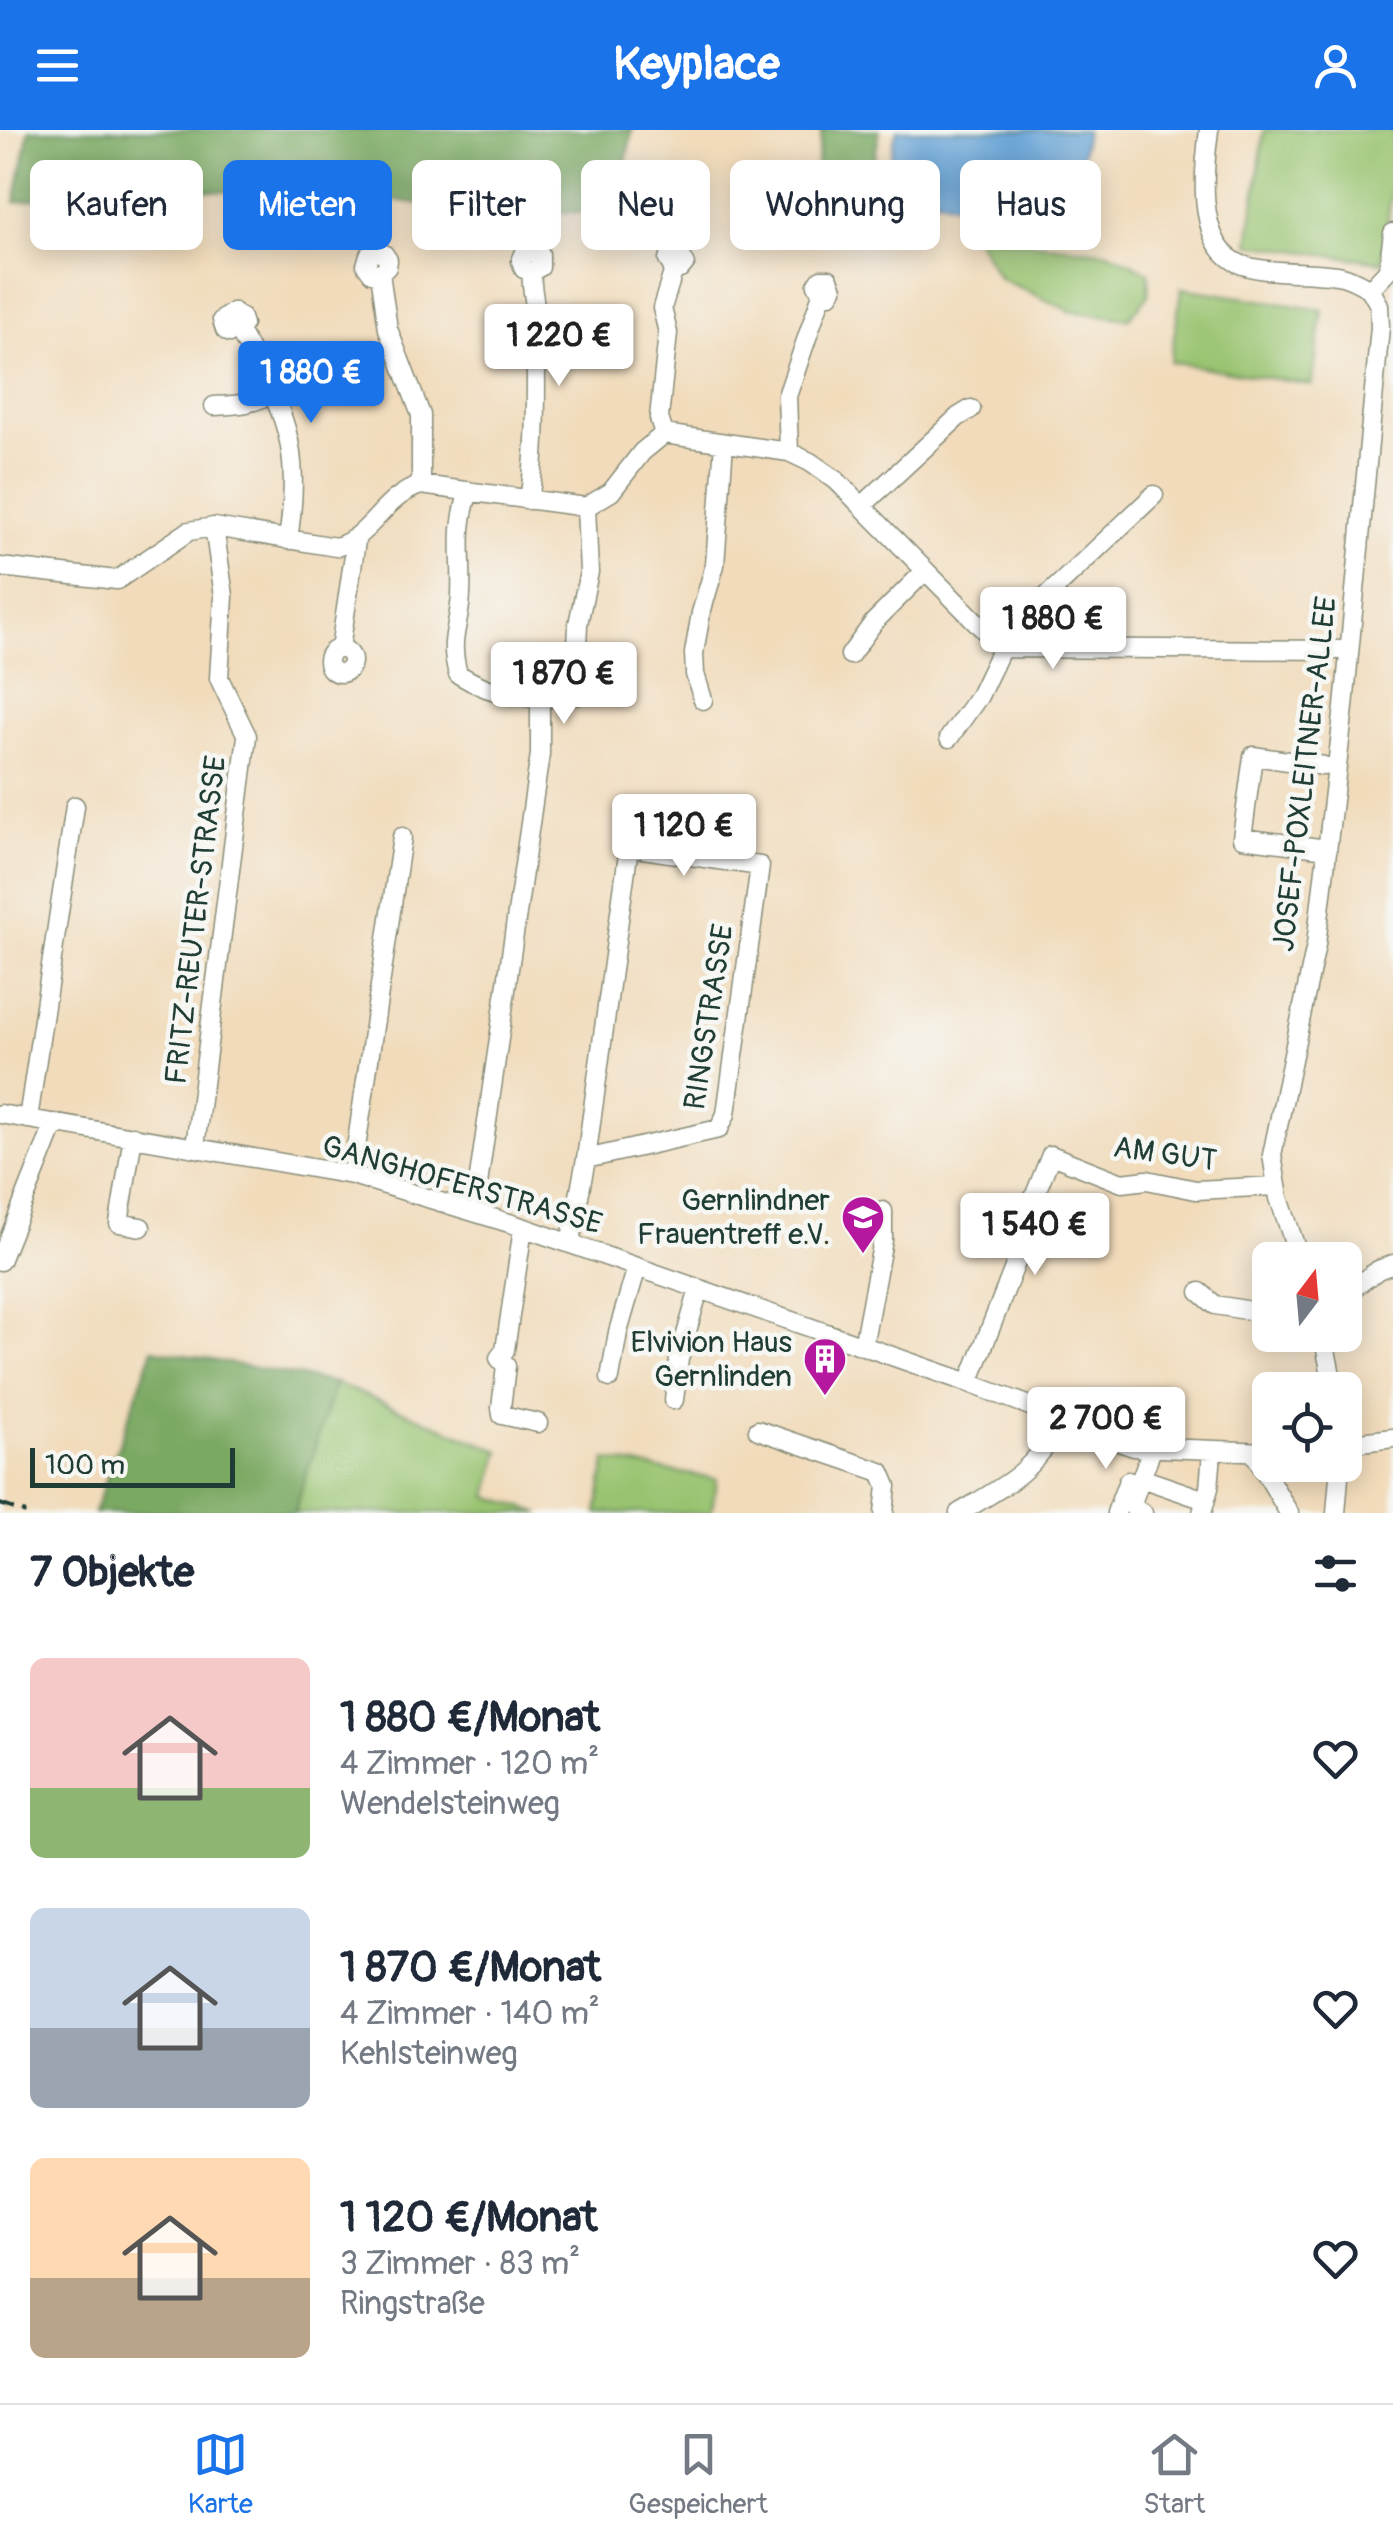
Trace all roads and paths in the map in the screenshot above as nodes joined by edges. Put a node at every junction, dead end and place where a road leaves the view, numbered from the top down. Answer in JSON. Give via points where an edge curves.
{"nodes":[{"id":1,"x":1209,"y":130,"type":"edge"},
{"id":2,"x":1393,"y":233,"type":"edge"},
{"id":3,"x":674,"y":269,"type":"dead end"},
{"id":4,"x":532,"y":271,"type":"dead end"},
{"id":5,"x":380,"y":274,"type":"dead end"},
{"id":6,"x":1370,"y":289,"type":"junction"},
{"id":7,"x":822,"y":294,"type":"dead end"},
{"id":8,"x":239,"y":331,"type":"dead end"},
{"id":9,"x":273,"y":391,"type":"junction"},
{"id":10,"x":214,"y":406,"type":"dead end"},
{"id":11,"x":971,"y":409,"type":"dead end"},
{"id":12,"x":664,"y":434,"type":"junction"},
{"id":13,"x":724,"y":443,"type":"junction"},
{"id":14,"x":788,"y":452,"type":"junction"},
{"id":15,"x":421,"y":485,"type":"junction"},
{"id":16,"x":468,"y":490,"type":"junction"},
{"id":17,"x":1154,"y":496,"type":"dead end"},
{"id":18,"x":529,"y":500,"type":"junction"},
{"id":19,"x":862,"y":506,"type":"junction"},
{"id":20,"x":586,"y":507,"type":"junction"},
{"id":21,"x":214,"y":527,"type":"junction"},
{"id":22,"x":288,"y":540,"type":"junction"},
{"id":23,"x":356,"y":542,"type":"junction"},
{"id":24,"x":0,"y":567,"type":"edge"},
{"id":25,"x":925,"y":571,"type":"junction"},
{"id":26,"x":1002,"y":648,"type":"junction"},
{"id":27,"x":340,"y":649,"type":"dead end"},
{"id":28,"x":1348,"y":650,"type":"junction"},
{"id":29,"x":850,"y":654,"type":"dead end"},
{"id":30,"x":703,"y":700,"type":"dead end"},
{"id":31,"x":540,"y":701,"type":"junction"},
{"id":32,"x":948,"y":738,"type":"dead end"},
{"id":33,"x":1324,"y":766,"type":"dead end"},
{"id":34,"x":75,"y":806,"type":"dead end"},
{"id":35,"x":402,"y":837,"type":"dead end"},
{"id":36,"x":1327,"y":849,"type":"junction"},
{"id":37,"x":0,"y":1114,"type":"edge"},
{"id":38,"x":28,"y":1119,"type":"junction"},
{"id":39,"x":54,"y":1124,"type":"junction"},
{"id":40,"x":134,"y":1136,"type":"junction"},
{"id":41,"x":195,"y":1147,"type":"junction"},
{"id":42,"x":586,"y":1159,"type":"junction"},
{"id":43,"x":352,"y":1175,"type":"junction"},
{"id":44,"x":1277,"y":1186,"type":"junction"},
{"id":45,"x":474,"y":1212,"type":"junction"},
{"id":46,"x":883,"y":1212,"type":"dead end"},
{"id":47,"x":141,"y":1226,"type":"dead end"},
{"id":48,"x":523,"y":1228,"type":"junction"},
{"id":49,"x":1294,"y":1242,"type":"edge"},
{"id":50,"x":570,"y":1244,"type":"junction"},
{"id":51,"x":0,"y":1261,"type":"edge"},
{"id":52,"x":1393,"y":1264,"type":"edge"},
{"id":53,"x":637,"y":1267,"type":"junction"},
{"id":54,"x":1362,"y":1282,"type":"edge"},
{"id":55,"x":699,"y":1289,"type":"junction"},
{"id":56,"x":1200,"y":1292,"type":"dead end"},
{"id":57,"x":1252,"y":1311,"type":"edge"},
{"id":58,"x":863,"y":1346,"type":"junction"},
{"id":59,"x":610,"y":1378,"type":"dead end"},
{"id":60,"x":969,"y":1382,"type":"junction"},
{"id":61,"x":674,"y":1400,"type":"dead end"},
{"id":62,"x":538,"y":1423,"type":"dead end"},
{"id":63,"x":1062,"y":1423,"type":"junction"},
{"id":64,"x":758,"y":1430,"type":"dead end"},
{"id":65,"x":1393,"y":1438,"type":"edge"},
{"id":66,"x":1362,"y":1442,"type":"edge"},
{"id":67,"x":1146,"y":1449,"type":"junction"},
{"id":68,"x":1212,"y":1453,"type":"junction"},
{"id":69,"x":1252,"y":1453,"type":"edge"},
{"id":70,"x":1141,"y":1478,"type":"junction"},
{"id":71,"x":1275,"y":1482,"type":"edge"},
{"id":72,"x":1339,"y":1482,"type":"edge"},
{"id":73,"x":1203,"y":1506,"type":"edge"},
{"id":74,"x":884,"y":1513,"type":"edge"},
{"id":75,"x":959,"y":1513,"type":"edge"},
{"id":76,"x":1116,"y":1513,"type":"edge"},
{"id":77,"x":1143,"y":1513,"type":"edge"},
{"id":78,"x":1289,"y":1513,"type":"edge"},
{"id":79,"x":1336,"y":1513,"type":"edge"}],
"edges":[{"from":1,"to":6,"type":"street","via":[[1202,178],[1208,215],[1216,243],[1232,261],[1344,276]]},
{"from":2,"to":6,"type":"street","via":[[1388,270]]},
{"from":3,"to":12,"type":"street","via":[[662,308],[668,333],[659,418]]},
{"from":4,"to":18,"type":"street","via":[[537,453]]},
{"from":5,"to":15,"type":"street","via":[[388,329],[421,416]]},
{"from":6,"to":28,"type":"street","name":"JOSEF-POXLEITNER-ALLEE","via":[[1380,327]]},
{"from":7,"to":14,"type":"street","via":[[788,396]]},
{"from":8,"to":9,"type":"street"},
{"from":9,"to":10,"type":"street","via":[[254,402]]},
{"from":9,"to":22,"type":"street","via":[[291,441],[295,488]]},
{"from":11,"to":19,"type":"street"},
{"from":12,"to":13,"type":"street"},
{"from":12,"to":20,"type":"street","via":[[611,492]]},
{"from":13,"to":14,"type":"street"},
{"from":13,"to":30,"type":"street","via":[[716,565],[694,653]]},
{"from":14,"to":19,"type":"street","via":[[836,480]]},
{"from":15,"to":16,"type":"street"},
{"from":15,"to":23,"type":"street","via":[[384,506]]},
{"from":16,"to":18,"type":"street"},
{"from":16,"to":31,"type":"street","via":[[452,651],[458,674],[479,687]]},
{"from":17,"to":26,"type":"street","via":[[1010,631]]},
{"from":18,"to":20,"type":"street"},
{"from":19,"to":25,"type":"street"},
{"from":20,"to":31,"type":"street","via":[[589,572],[577,646],[584,680],[578,695]]},
{"from":21,"to":22,"type":"street"},
{"from":21,"to":24,"type":"street","via":[[190,531],[117,580]]},
{"from":21,"to":41,"type":"street","name":"FRITZ-REUTER-STRASSE","via":[[224,596],[219,678],[247,736]]},
{"from":22,"to":23,"type":"street","via":[[336,547]]},
{"from":23,"to":27,"type":"street"},
{"from":25,"to":26,"type":"street"},
{"from":25,"to":29,"type":"street"},
{"from":26,"to":28,"type":"street"},
{"from":26,"to":32,"type":"street"},
{"from":28,"to":36,"type":"street","name":"JOSEF-POXLEITNER-ALLEE"},
{"from":31,"to":45,"type":"street","via":[[540,754]]},
{"from":33,"to":36,"type":"street","via":[[1252,756],[1242,838]]},
{"from":34,"to":38,"type":"street"},
{"from":35,"to":43,"type":"street"},
{"from":36,"to":44,"type":"street","name":"JOSEF-POXLEITNER-ALLEE","via":[[1316,945],[1272,1155]]},
{"from":37,"to":38,"type":"street","name":"GANGHOFERSTRASSE"},
{"from":38,"to":39,"type":"street","name":"GANGHOFERSTRASSE"},
{"from":39,"to":40,"type":"street","name":"GANGHOFERSTRASSE"},
{"from":39,"to":51,"type":"street"},
{"from":40,"to":41,"type":"street","name":"GANGHOFERSTRASSE"},
{"from":40,"to":47,"type":"street","via":[[119,1223]]},
{"from":41,"to":43,"type":"street","name":"GANGHOFERSTRASSE"},
{"from":42,"to":42,"type":"street","name":"RINGSTRASSE","via":[[629,846],[760,866],[726,1114],[718,1129]]},
{"from":42,"to":50,"type":"street","name":"RINGSTRASSE"},
{"from":43,"to":45,"type":"street","name":"GANGHOFERSTRASSE"},
{"from":44,"to":49,"type":"street","name":"JOSEF-POXLEITNER-ALLEE"},
{"from":44,"to":60,"type":"street","name":"AM GUT","via":[[1196,1190],[1148,1180],[1122,1183],[1051,1155]]},
{"from":45,"to":48,"type":"street","name":"GANGHOFERSTRASSE"},
{"from":46,"to":58,"type":"street"},
{"from":48,"to":50,"type":"street","name":"GANGHOFERSTRASSE"},
{"from":48,"to":62,"type":"street","via":[[500,1358],[506,1366],[501,1408],[508,1418]]},
{"from":50,"to":53,"type":"street","name":"GANGHOFERSTRASSE"},
{"from":52,"to":54,"type":"street"},
{"from":53,"to":55,"type":"street","name":"GANGHOFERSTRASSE"},
{"from":53,"to":59,"type":"street"},
{"from":55,"to":58,"type":"street","name":"GANGHOFERSTRASSE"},
{"from":55,"to":61,"type":"street"},
{"from":56,"to":57,"type":"street","via":[[1216,1305]]},
{"from":58,"to":60,"type":"street","name":"GANGHOFERSTRASSE"},
{"from":60,"to":63,"type":"street","name":"GANGHOFERSTRASSE"},
{"from":63,"to":67,"type":"street","name":"GANGHOFERSTRASSE"},
{"from":63,"to":75,"type":"street","via":[[1023,1474]]},
{"from":64,"to":74,"type":"street","via":[[881,1472]]},
{"from":65,"to":66,"type":"street"},
{"from":67,"to":68,"type":"street","name":"GANGHOFERSTRASSE"},
{"from":67,"to":70,"type":"street"},
{"from":67,"to":76,"type":"street"},
{"from":68,"to":69,"type":"street","name":"GANGHOFERSTRASSE"},
{"from":68,"to":73,"type":"street"},
{"from":70,"to":73,"type":"street"},
{"from":70,"to":77,"type":"street","via":[[1132,1505]]},
{"from":71,"to":78,"type":"street"},
{"from":72,"to":79,"type":"street"}]}
